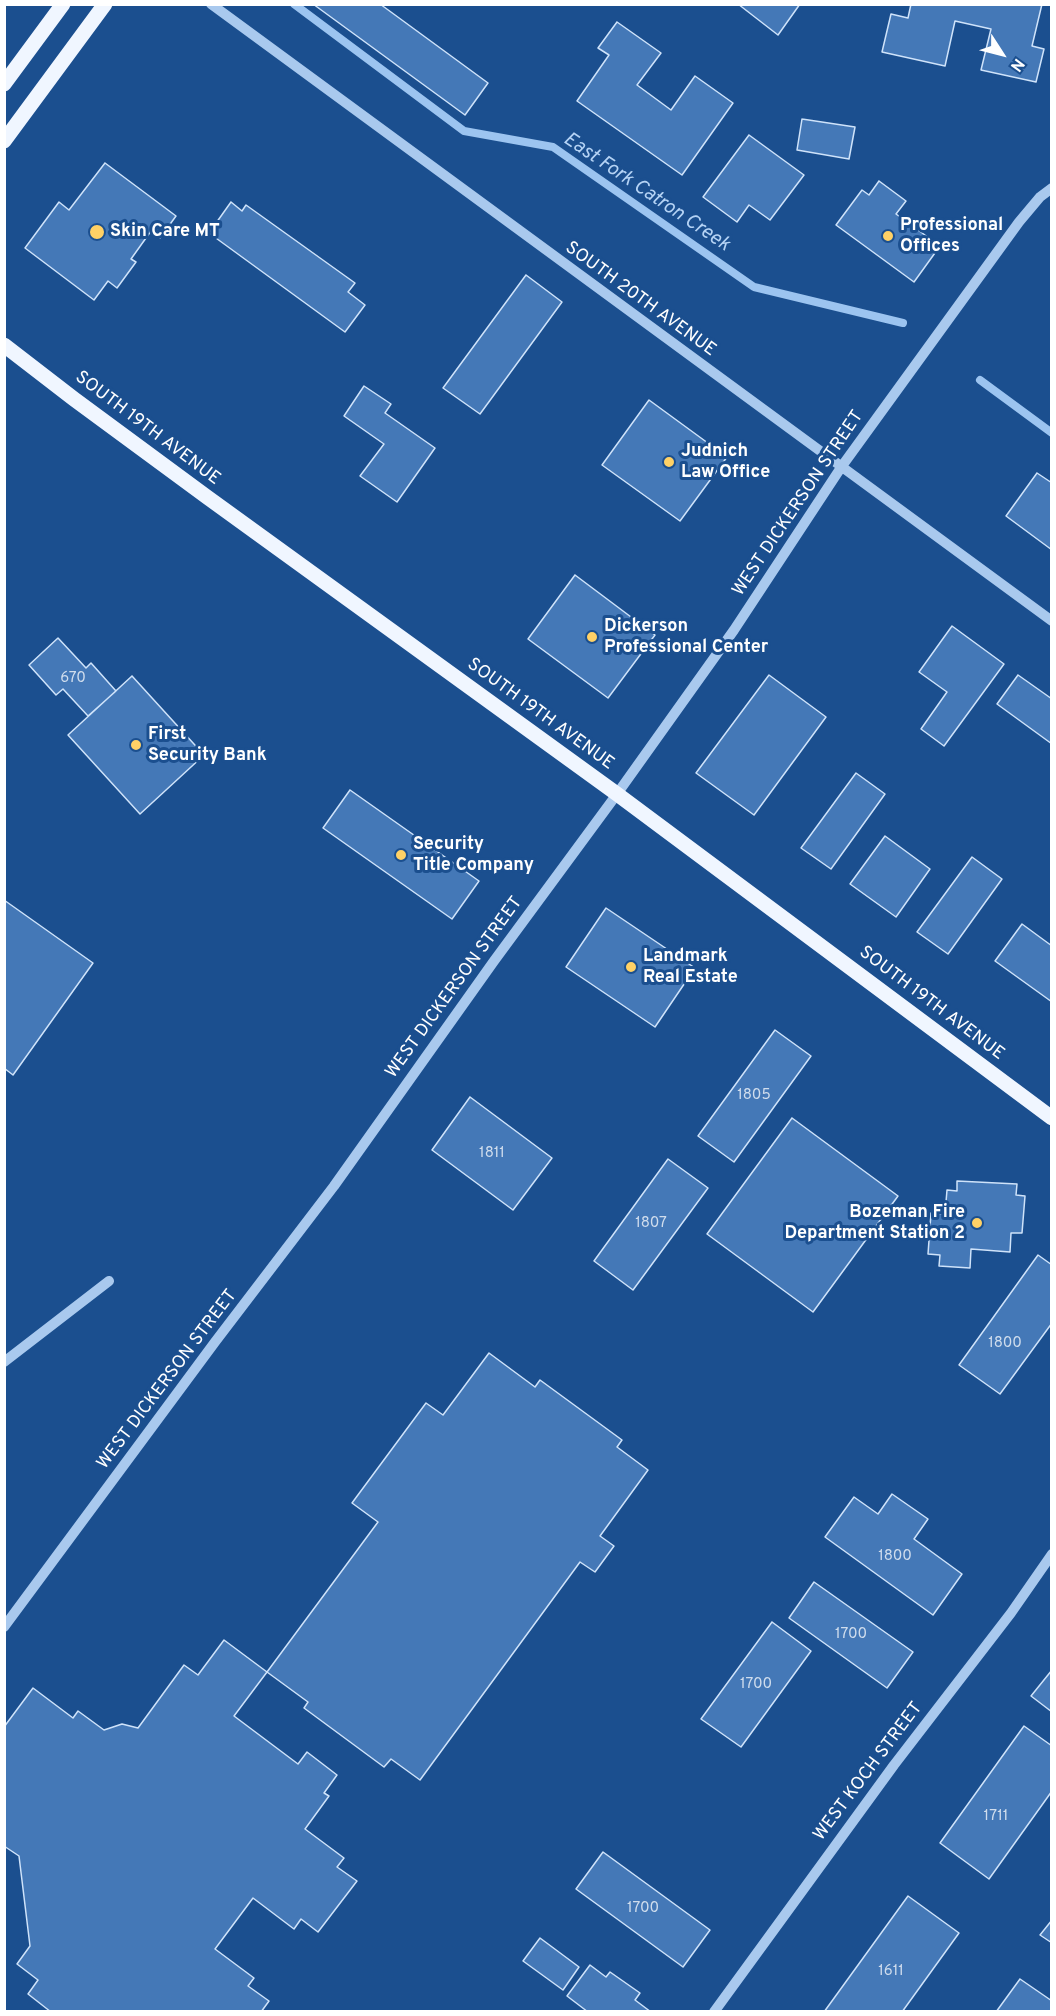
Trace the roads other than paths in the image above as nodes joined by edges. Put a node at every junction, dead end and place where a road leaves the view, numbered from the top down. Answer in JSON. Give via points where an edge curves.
{"nodes":[{"id":1,"x":63,"y":4,"type":"edge"},
{"id":2,"x":105,"y":4,"type":"edge"},
{"id":3,"x":211,"y":4,"type":"edge"},
{"id":4,"x":4,"y":84,"type":"edge"},
{"id":5,"x":4,"y":141,"type":"edge"},
{"id":6,"x":1052,"y":188,"type":"edge"},
{"id":7,"x":4,"y":345,"type":"edge"},
{"id":8,"x":842,"y":466,"type":"junction"},
{"id":9,"x":1052,"y":621,"type":"edge"},
{"id":10,"x":617,"y":794,"type":"junction"},
{"id":11,"x":1052,"y":1118,"type":"edge"},
{"id":12,"x":110,"y":1281,"type":"dead end"},
{"id":13,"x":4,"y":1362,"type":"edge"},
{"id":14,"x":1052,"y":1554,"type":"edge"},
{"id":15,"x":4,"y":1627,"type":"edge"},
{"id":16,"x":714,"y":2012,"type":"edge"}],
"edges":[{"from":1,"to":4,"type":"main road"},
{"from":2,"to":5,"type":"main road"},
{"from":3,"to":8,"type":"street","name":"SOUTH 20TH AVENUE"},
{"from":6,"to":8,"type":"street","name":"WEST DICKERSON STREET","via":[[1019,222]]},
{"from":7,"to":10,"type":"main road","name":"SOUTH 19TH AVENUE"},
{"from":8,"to":9,"type":"street","name":"SOUTH 20TH AVENUE"},
{"from":8,"to":10,"type":"street","name":"WEST DICKERSON STREET","via":[[735,630]]},
{"from":10,"to":11,"type":"main road","name":"SOUTH 19TH AVENUE"},
{"from":10,"to":15,"type":"street","name":"WEST DICKERSON STREET","via":[[334,1186]]},
{"from":12,"to":13,"type":"street"},
{"from":14,"to":16,"type":"street","name":"WEST KOCH STREET"}]}
